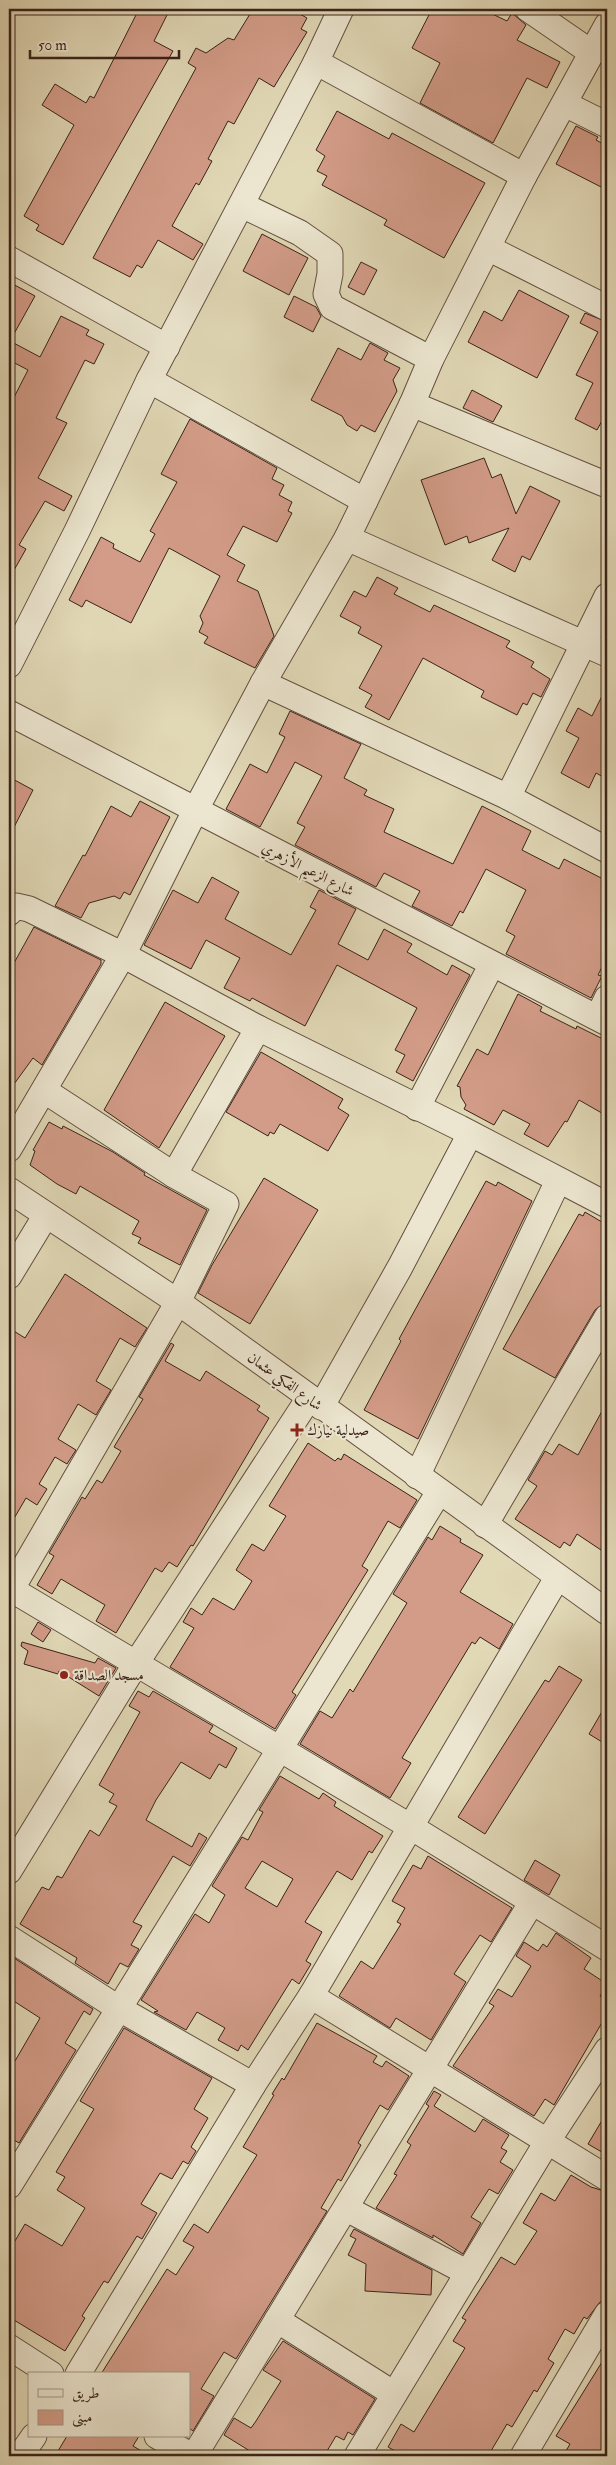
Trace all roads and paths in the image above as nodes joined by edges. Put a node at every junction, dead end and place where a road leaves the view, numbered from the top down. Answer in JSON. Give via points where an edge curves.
{"nodes":[{"id":1,"x":341,"y":9,"type":"edge"},
{"id":2,"x":528,"y":9,"type":"edge"},
{"id":3,"x":607,"y":25,"type":"edge"},
{"id":4,"x":592,"y":53,"type":"junction"},
{"id":5,"x":316,"y":62,"type":"junction"},
{"id":6,"x":565,"y":104,"type":"junction"},
{"id":7,"x":607,"y":125,"type":"edge"},
{"id":8,"x":524,"y":176,"type":"junction"},
{"id":9,"x":242,"y":205,"type":"junction"},
{"id":10,"x":488,"y":248,"type":"junction"},
{"id":11,"x":9,"y":259,"type":"edge"},
{"id":12,"x":607,"y":308,"type":"edge"},
{"id":13,"x":167,"y":347,"type":"junction"},
{"id":14,"x":431,"y":359,"type":"junction"},
{"id":15,"x":149,"y":380,"type":"junction"},
{"id":16,"x":412,"y":404,"type":"junction"},
{"id":17,"x":607,"y":485,"type":"edge"},
{"id":18,"x":365,"y":501,"type":"junction"},
{"id":19,"x":347,"y":538,"type":"junction"},
{"id":20,"x":607,"y":596,"type":"edge"},
{"id":21,"x":584,"y":642,"type":"junction"},
{"id":22,"x":607,"y":654,"type":"edge"},
{"id":23,"x":9,"y":665,"type":"edge"},
{"id":24,"x":263,"y":683,"type":"junction"},
{"id":25,"x":9,"y":713,"type":"edge"},
{"id":26,"x":508,"y":797,"type":"junction"},
{"id":27,"x":195,"y":811,"type":"junction"},
{"id":28,"x":607,"y":850,"type":"edge"},
{"id":29,"x":9,"y":913,"type":"edge"},
{"id":30,"x":124,"y":956,"type":"junction"},
{"id":31,"x":492,"y":964,"type":"junction"},
{"id":32,"x":604,"y":1013,"type":"edge"},
{"id":33,"x":258,"y":1028,"type":"junction"},
{"id":34,"x":45,"y":1091,"type":"junction"},
{"id":35,"x":417,"y":1108,"type":"junction"},
{"id":36,"x":470,"y":1134,"type":"junction"},
{"id":37,"x":9,"y":1148,"type":"edge"},
{"id":38,"x":174,"y":1175,"type":"junction"},
{"id":39,"x":558,"y":1181,"type":"junction"},
{"id":40,"x":9,"y":1190,"type":"edge"},
{"id":41,"x":607,"y":1205,"type":"edge"},
{"id":42,"x":46,"y":1215,"type":"junction"},
{"id":43,"x":9,"y":1276,"type":"edge"},
{"id":44,"x":178,"y":1302,"type":"junction"},
{"id":45,"x":603,"y":1334,"type":"edge"},
{"id":46,"x":315,"y":1402,"type":"junction"},
{"id":47,"x":417,"y":1476,"type":"junction"},
{"id":48,"x":439,"y":1492,"type":"junction"},
{"id":49,"x":485,"y":1525,"type":"junction"},
{"id":50,"x":557,"y":1578,"type":"junction"},
{"id":51,"x":10,"y":1589,"type":"edge"},
{"id":52,"x":607,"y":1612,"type":"edge"},
{"id":53,"x":135,"y":1665,"type":"junction"},
{"id":54,"x":279,"y":1748,"type":"junction"},
{"id":55,"x":410,"y":1827,"type":"junction"},
{"id":56,"x":9,"y":1871,"type":"edge"},
{"id":57,"x":532,"y":1902,"type":"junction"},
{"id":58,"x":9,"y":1938,"type":"edge"},
{"id":59,"x":607,"y":1948,"type":"edge"},
{"id":60,"x":311,"y":1996,"type":"junction"},
{"id":61,"x":118,"y":2008,"type":"junction"},
{"id":62,"x":607,"y":2050,"type":"edge"},
{"id":63,"x":431,"y":2070,"type":"junction"},
{"id":64,"x":254,"y":2085,"type":"junction"},
{"id":65,"x":547,"y":2142,"type":"junction"},
{"id":66,"x":607,"y":2178,"type":"edge"},
{"id":67,"x":9,"y":2186,"type":"edge"},
{"id":68,"x":347,"y":2209,"type":"junction"},
{"id":69,"x":468,"y":2273,"type":"junction"},
{"id":70,"x":607,"y":2314,"type":"edge"},
{"id":71,"x":277,"y":2320,"type":"junction"},
{"id":72,"x":9,"y":2347,"type":"edge"},
{"id":73,"x":48,"y":2372,"type":"edge"},
{"id":74,"x":79,"y":2372,"type":"edge"},
{"id":75,"x":394,"y":2394,"type":"junction"},
{"id":76,"x":33,"y":2438,"type":"edge"},
{"id":77,"x":162,"y":2438,"type":"edge"},
{"id":78,"x":20,"y":2456,"type":"edge"},
{"id":79,"x":193,"y":2456,"type":"edge"},
{"id":80,"x":357,"y":2456,"type":"edge"},
{"id":81,"x":523,"y":2456,"type":"edge"}],
"edges":[{"from":1,"to":5,"type":"street"},
{"from":2,"to":4,"type":"street"},
{"from":3,"to":4,"type":"street"},
{"from":4,"to":6,"type":"street"},
{"from":5,"to":8,"type":"street"},
{"from":5,"to":9,"type":"street"},
{"from":6,"to":7,"type":"street"},
{"from":6,"to":8,"type":"street"},
{"from":8,"to":10,"type":"street"},
{"from":9,"to":13,"type":"street"},
{"from":9,"to":14,"type":"street","via":[[300,233],[330,254],[326,294],[332,307]]},
{"from":10,"to":12,"type":"street"},
{"from":10,"to":14,"type":"street"},
{"from":11,"to":13,"type":"street"},
{"from":13,"to":15,"type":"street"},
{"from":14,"to":16,"type":"street"},
{"from":15,"to":18,"type":"street"},
{"from":15,"to":23,"type":"street"},
{"from":16,"to":17,"type":"street"},
{"from":16,"to":18,"type":"street"},
{"from":18,"to":19,"type":"street"},
{"from":19,"to":21,"type":"street"},
{"from":19,"to":24,"type":"street"},
{"from":20,"to":21,"type":"street"},
{"from":21,"to":22,"type":"street"},
{"from":21,"to":26,"type":"street"},
{"from":24,"to":26,"type":"street"},
{"from":24,"to":27,"type":"street"},
{"from":25,"to":27,"type":"street","name":"شارع الزعيم الأزهري"},
{"from":26,"to":28,"type":"street"},
{"from":27,"to":30,"type":"street"},
{"from":27,"to":31,"type":"street","name":"شارع الزعيم الأزهري"},
{"from":29,"to":30,"type":"street","via":[[16,906],[28,909]]},
{"from":30,"to":33,"type":"street"},
{"from":30,"to":34,"type":"street"},
{"from":31,"to":32,"type":"street","name":"شارع الزعيم الأزهري"},
{"from":31,"to":35,"type":"street"},
{"from":33,"to":35,"type":"street"},
{"from":33,"to":38,"type":"street"},
{"from":34,"to":37,"type":"street"},
{"from":34,"to":38,"type":"street"},
{"from":35,"to":36,"type":"street"},
{"from":36,"to":39,"type":"street"},
{"from":36,"to":46,"type":"street","via":[[400,1268]]},
{"from":38,"to":44,"type":"street","via":[[226,1204]]},
{"from":39,"to":41,"type":"street"},
{"from":39,"to":47,"type":"street"},
{"from":40,"to":42,"type":"street","name":"شارع الفكي عثمان"},
{"from":42,"to":43,"type":"street"},
{"from":42,"to":44,"type":"street","name":"شارع الفكي عثمان"},
{"from":44,"to":46,"type":"street","name":"شارع الفكي عثمان"},
{"from":44,"to":51,"type":"street"},
{"from":45,"to":49,"type":"street"},
{"from":46,"to":47,"type":"street","name":"شارع الفكي عثمان"},
{"from":46,"to":53,"type":"street"},
{"from":47,"to":48,"type":"street","name":"شارع الفكي عثمان"},
{"from":48,"to":49,"type":"street","name":"شارع الفكي عثمان"},
{"from":48,"to":54,"type":"street"},
{"from":49,"to":50,"type":"street","name":"شارع الفكي عثمان"},
{"from":50,"to":52,"type":"street","name":"شارع الفكي عثمان"},
{"from":50,"to":55,"type":"street"},
{"from":51,"to":53,"type":"street"},
{"from":53,"to":54,"type":"street"},
{"from":53,"to":56,"type":"street"},
{"from":54,"to":55,"type":"street"},
{"from":54,"to":61,"type":"street"},
{"from":55,"to":57,"type":"street"},
{"from":55,"to":60,"type":"street"},
{"from":57,"to":59,"type":"street"},
{"from":57,"to":63,"type":"street"},
{"from":58,"to":61,"type":"street"},
{"from":60,"to":63,"type":"street"},
{"from":60,"to":64,"type":"street"},
{"from":61,"to":64,"type":"street"},
{"from":61,"to":67,"type":"street"},
{"from":62,"to":65,"type":"street"},
{"from":63,"to":65,"type":"street"},
{"from":63,"to":68,"type":"street"},
{"from":64,"to":74,"type":"street"},
{"from":65,"to":66,"type":"street"},
{"from":65,"to":69,"type":"street"},
{"from":68,"to":69,"type":"street"},
{"from":68,"to":71,"type":"street"},
{"from":69,"to":75,"type":"street"},
{"from":70,"to":81,"type":"street"},
{"from":71,"to":75,"type":"street"},
{"from":71,"to":79,"type":"street"},
{"from":72,"to":73,"type":"street"},
{"from":75,"to":80,"type":"street"},
{"from":76,"to":78,"type":"street"},
{"from":77,"to":79,"type":"street"}]}
